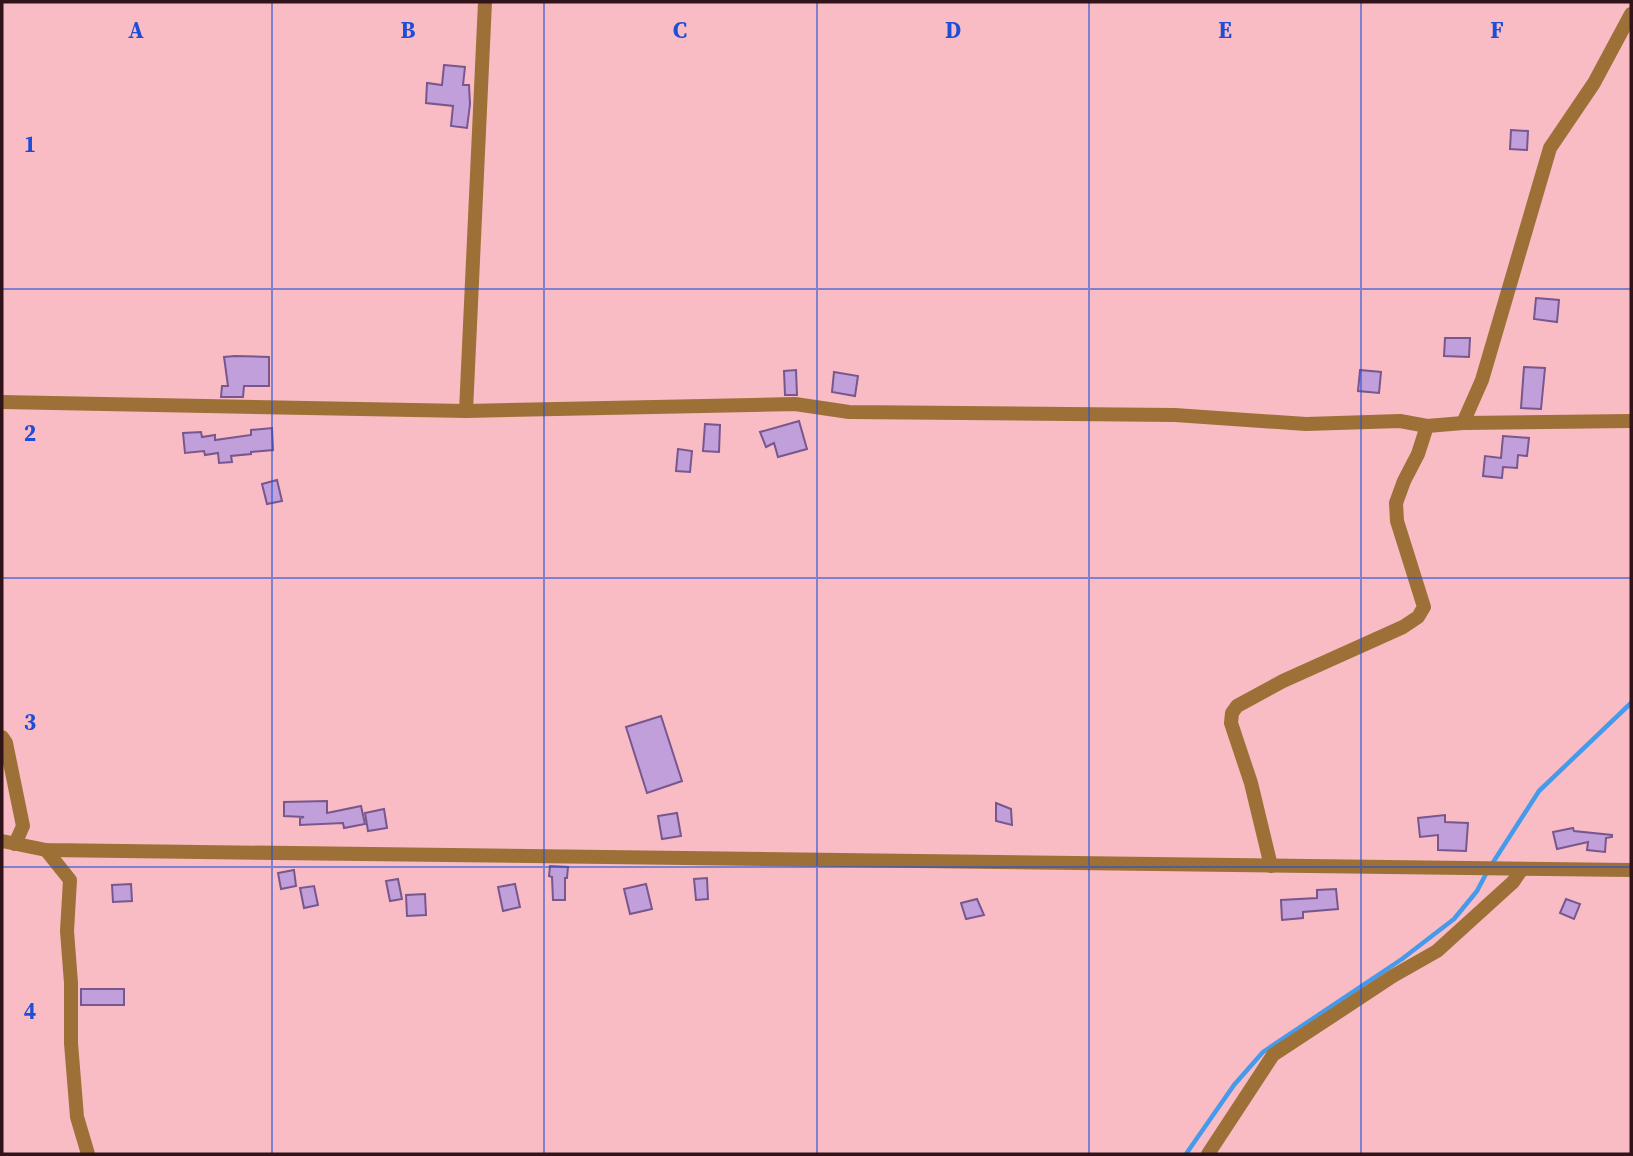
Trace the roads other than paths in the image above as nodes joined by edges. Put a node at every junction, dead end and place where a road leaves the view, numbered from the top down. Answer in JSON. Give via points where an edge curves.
{"nodes":[{"id":1,"x":485,"y":2,"type":"edge"},
{"id":2,"x":1631,"y":14,"type":"edge"},
{"id":3,"x":2,"y":402,"type":"edge"},
{"id":4,"x":466,"y":411,"type":"junction"},
{"id":5,"x":1631,"y":421,"type":"edge"},
{"id":6,"x":1463,"y":422,"type":"junction"},
{"id":7,"x":1427,"y":426,"type":"junction"},
{"id":8,"x":2,"y":737,"type":"edge"},
{"id":9,"x":9,"y":843,"type":"edge"},
{"id":10,"x":46,"y":850,"type":"junction"},
{"id":11,"x":1271,"y":866,"type":"junction"},
{"id":12,"x":1522,"y":869,"type":"junction"},
{"id":13,"x":1631,"y":870,"type":"edge"},
{"id":14,"x":88,"y":1154,"type":"edge"},
{"id":15,"x":1208,"y":1154,"type":"edge"}],
"edges":[{"from":1,"to":4,"type":"street"},
{"from":2,"to":6,"type":"street","via":[[1594,83],[1550,148],[1482,380]]},
{"from":3,"to":4,"type":"street"},
{"from":4,"to":7,"type":"street","via":[[795,404],[849,412],[1175,415],[1306,424],[1400,421]]},
{"from":5,"to":6,"type":"street"},
{"from":6,"to":7,"type":"street"},
{"from":7,"to":11,"type":"street","via":[[1396,503],[1397,521],[1424,607],[1418,617],[1283,681],[1232,713]]},
{"from":8,"to":9,"type":"street","via":[[23,826]]},
{"from":9,"to":10,"type":"street"},
{"from":10,"to":11,"type":"street"},
{"from":10,"to":14,"type":"street","via":[[70,880],[71,1043],[76,1117]]},
{"from":11,"to":12,"type":"street"},
{"from":12,"to":13,"type":"street"},
{"from":12,"to":15,"type":"street","via":[[1437,951],[1273,1055]]}]}
